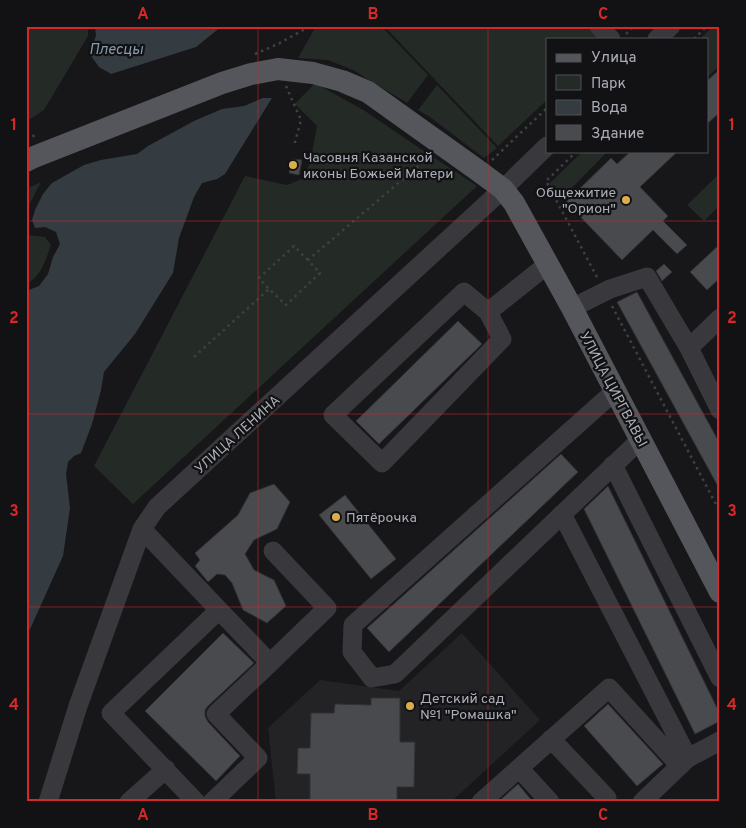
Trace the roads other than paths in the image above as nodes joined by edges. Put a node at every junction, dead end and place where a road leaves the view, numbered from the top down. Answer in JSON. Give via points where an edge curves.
{"nodes":[{"id":1,"x":599,"y":26,"type":"edge"},
{"id":2,"x":671,"y":26,"type":"edge"},
{"id":3,"x":610,"y":38,"type":"edge"},
{"id":4,"x":658,"y":38,"type":"edge"},
{"id":5,"x":546,"y":147,"type":"edge"},
{"id":6,"x":26,"y":161,"type":"edge"},
{"id":7,"x":503,"y":190,"type":"junction"},
{"id":8,"x":548,"y":264,"type":"junction"},
{"id":9,"x":572,"y":308,"type":"junction"},
{"id":10,"x":488,"y":312,"type":"junction"},
{"id":11,"x":720,"y":318,"type":"edge"},
{"id":12,"x":689,"y":348,"type":"junction"},
{"id":13,"x":615,"y":391,"type":"junction"},
{"id":14,"x":720,"y":410,"type":"edge"},
{"id":15,"x":640,"y":440,"type":"junction"},
{"id":16,"x":613,"y":465,"type":"junction"},
{"id":17,"x":562,"y":514,"type":"junction"},
{"id":18,"x":142,"y":529,"type":"junction"},
{"id":19,"x":273,"y":551,"type":"dead end"},
{"id":20,"x":720,"y":592,"type":"edge"},
{"id":21,"x":219,"y":610,"type":"junction"},
{"id":22,"x":270,"y":663,"type":"junction"},
{"id":23,"x":720,"y":678,"type":"edge"},
{"id":24,"x":551,"y":739,"type":"junction"},
{"id":25,"x":720,"y":741,"type":"edge"},
{"id":26,"x":684,"y":762,"type":"junction"},
{"id":27,"x":166,"y":768,"type":"junction"},
{"id":28,"x":519,"y":768,"type":"junction"},
{"id":29,"x":48,"y":802,"type":"edge"},
{"id":30,"x":128,"y":802,"type":"edge"},
{"id":31,"x":196,"y":802,"type":"edge"},
{"id":32,"x":212,"y":802,"type":"edge"},
{"id":33,"x":481,"y":802,"type":"edge"},
{"id":34,"x":550,"y":802,"type":"edge"},
{"id":35,"x":603,"y":802,"type":"edge"},
{"id":36,"x":642,"y":802,"type":"edge"}],
"edges":[{"from":1,"to":3,"type":"street"},
{"from":2,"to":4,"type":"street"},
{"from":5,"to":7,"type":"street","name":"УЛИЦА ЛЕНИНА"},
{"from":6,"to":7,"type":"main road","name":"УЛИЦА ЦИРГВАВЫ","via":[[222,83],[278,69],[313,73],[368,92]]},
{"from":7,"to":8,"type":"main road","name":"УЛИЦА ЦИРГВАВЫ","via":[[514,203]]},
{"from":7,"to":18,"type":"street","name":"УЛИЦА ЛЕНИНА","via":[[157,507]]},
{"from":8,"to":9,"type":"main road","name":"УЛИЦА ЦИРГВАВЫ"},
{"from":8,"to":10,"type":"street"},
{"from":9,"to":12,"type":"street","via":[[604,292],[647,277]]},
{"from":9,"to":13,"type":"main road","name":"УЛИЦА ЦИРГВАВЫ"},
{"from":10,"to":10,"type":"street","via":[[464,292],[333,415],[382,463],[502,339]]},
{"from":11,"to":12,"type":"street"},
{"from":12,"to":14,"type":"street"},
{"from":13,"to":15,"type":"main road","name":"УЛИЦА ЦИРГВАВЫ"},
{"from":13,"to":17,"type":"street","via":[[352,625],[352,652],[372,678],[395,674]]},
{"from":15,"to":16,"type":"street"},
{"from":15,"to":20,"type":"main road","name":"УЛИЦА ЦИРГВАВЫ"},
{"from":16,"to":17,"type":"street"},
{"from":16,"to":23,"type":"street"},
{"from":17,"to":26,"type":"street"},
{"from":18,"to":21,"type":"street"},
{"from":18,"to":29,"type":"street","name":"УЛИЦА ЛЕНИНА","via":[[78,706]]},
{"from":19,"to":22,"type":"street","via":[[327,608]]},
{"from":21,"to":22,"type":"street"},
{"from":21,"to":27,"type":"street","via":[[112,713]]},
{"from":22,"to":32,"type":"street","via":[[216,714],[258,758]]},
{"from":24,"to":26,"type":"street","via":[[609,688]]},
{"from":24,"to":28,"type":"street"},
{"from":24,"to":35,"type":"street","via":[[607,798]]},
{"from":25,"to":26,"type":"street"},
{"from":26,"to":36,"type":"street"},
{"from":27,"to":30,"type":"street"},
{"from":27,"to":31,"type":"street"},
{"from":28,"to":33,"type":"street"},
{"from":28,"to":34,"type":"street"}]}
